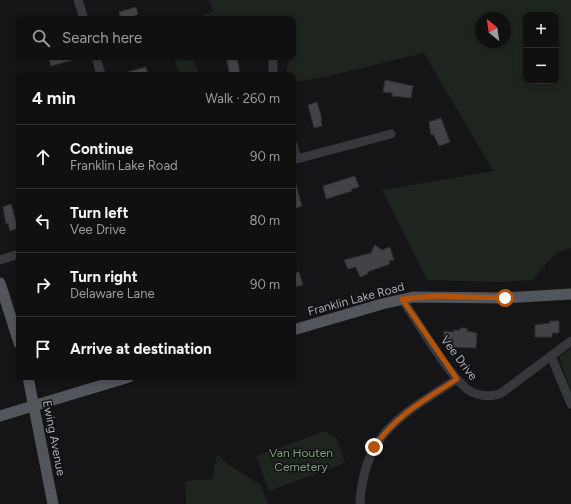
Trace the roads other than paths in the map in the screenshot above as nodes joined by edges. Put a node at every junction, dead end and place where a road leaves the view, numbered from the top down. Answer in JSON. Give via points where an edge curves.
{"nodes":[{"id":1,"x":78,"y":0,"type":"edge"},
{"id":2,"x":83,"y":16,"type":"edge"},
{"id":3,"x":97,"y":60,"type":"edge"},
{"id":4,"x":273,"y":60,"type":"edge"},
{"id":5,"x":100,"y":72,"type":"edge"},
{"id":6,"x":274,"y":72,"type":"edge"},
{"id":7,"x":391,"y":134,"type":"dead end"},
{"id":8,"x":296,"y":160,"type":"edge"},
{"id":9,"x":16,"y":255,"type":"edge"},
{"id":10,"x":0,"y":260,"type":"edge"},
{"id":11,"x":0,"y":283,"type":"edge"},
{"id":12,"x":571,"y":294,"type":"edge"},
{"id":13,"x":402,"y":299,"type":"junction"},
{"id":14,"x":296,"y":329,"type":"edge"},
{"id":15,"x":16,"y":334,"type":"edge"},
{"id":16,"x":571,"y":341,"type":"edge"},
{"id":17,"x":551,"y":356,"type":"junction"},
{"id":18,"x":457,"y":379,"type":"junction"},
{"id":19,"x":29,"y":380,"type":"edge"},
{"id":20,"x":119,"y":380,"type":"edge"},
{"id":21,"x":571,"y":404,"type":"edge"},
{"id":22,"x":35,"y":405,"type":"junction"},
{"id":23,"x":0,"y":416,"type":"edge"},
{"id":24,"x":53,"y":504,"type":"edge"},
{"id":25,"x":360,"y":504,"type":"edge"}],
"edges":[{"from":1,"to":2,"type":"street"},
{"from":3,"to":5,"type":"street"},
{"from":4,"to":6,"type":"street"},
{"from":7,"to":8,"type":"street"},
{"from":9,"to":10,"type":"street"},
{"from":11,"to":15,"type":"main road"},
{"from":12,"to":13,"type":"main road","name":"Franklin Lake Road","via":[[505,298],[434,296]]},
{"from":13,"to":14,"type":"main road","name":"Franklin Lake Road"},
{"from":13,"to":18,"type":"street","name":"Vee Drive"},
{"from":16,"to":17,"type":"street","name":"Vee Drive"},
{"from":17,"to":18,"type":"street","name":"Vee Drive","via":[[507,390],[492,396],[477,395]]},
{"from":17,"to":21,"type":"street"},
{"from":18,"to":25,"type":"street","via":[[406,412],[383,434],[368,462]]},
{"from":19,"to":22,"type":"main road","name":"Ewing Avenue"},
{"from":20,"to":22,"type":"main road"},
{"from":22,"to":23,"type":"main road"},
{"from":22,"to":24,"type":"main road","name":"Ewing Avenue"}]}
